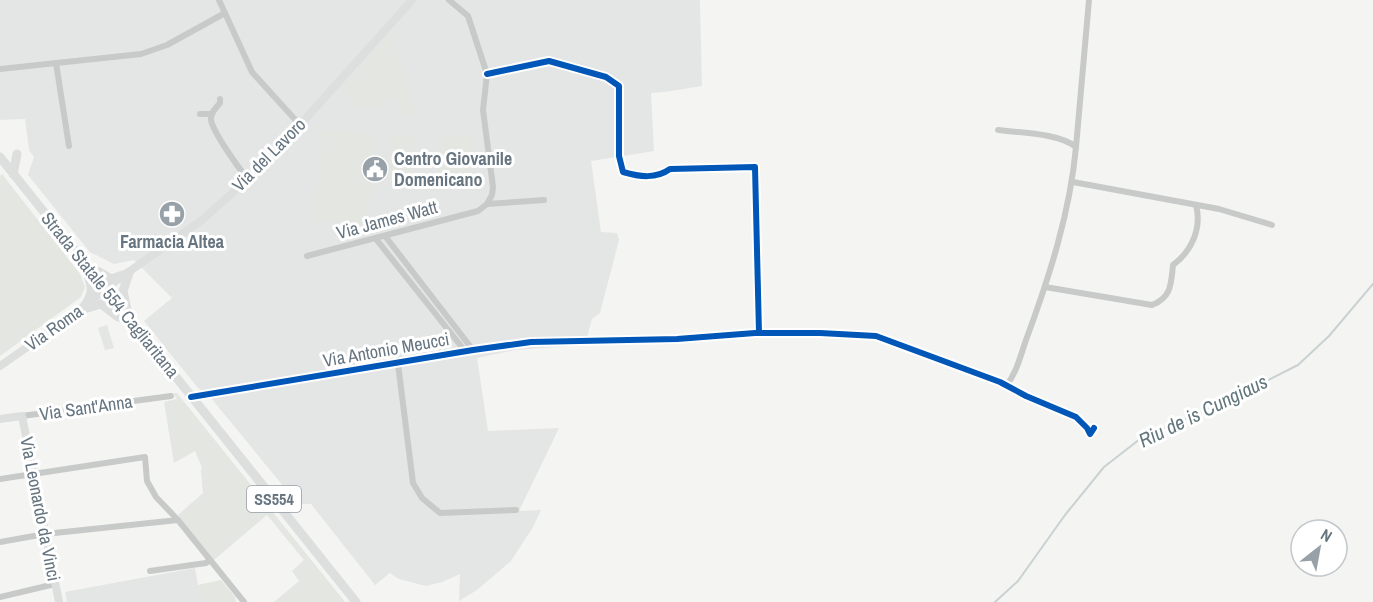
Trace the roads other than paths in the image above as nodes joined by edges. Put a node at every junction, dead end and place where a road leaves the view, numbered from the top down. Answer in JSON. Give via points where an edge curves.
{"nodes":[{"id":1,"x":219,"y":0,"type":"edge"},
{"id":2,"x":412,"y":0,"type":"edge"},
{"id":3,"x":450,"y":0,"type":"edge"},
{"id":4,"x":1089,"y":0,"type":"edge"},
{"id":5,"x":225,"y":13,"type":"junction"},
{"id":6,"x":56,"y":63,"type":"junction"},
{"id":7,"x":0,"y":69,"type":"edge"},
{"id":8,"x":487,"y":74,"type":"junction"},
{"id":9,"x":220,"y":99,"type":"dead end"},
{"id":10,"x":200,"y":114,"type":"dead end"},
{"id":11,"x":212,"y":114,"type":"junction"},
{"id":12,"x":300,"y":125,"type":"junction"},
{"id":13,"x":998,"y":130,"type":"dead end"},
{"id":14,"x":69,"y":146,"type":"dead end"},
{"id":15,"x":1076,"y":147,"type":"junction"},
{"id":16,"x":17,"y":154,"type":"dead end"},
{"id":17,"x":0,"y":157,"type":"edge"},
{"id":18,"x":13,"y":174,"type":"junction"},
{"id":19,"x":248,"y":179,"type":"junction"},
{"id":20,"x":1073,"y":182,"type":"junction"},
{"id":21,"x":544,"y":200,"type":"dead end"},
{"id":22,"x":487,"y":204,"type":"junction"},
{"id":23,"x":1196,"y":205,"type":"junction"},
{"id":24,"x":1272,"y":225,"type":"dead end"},
{"id":25,"x":385,"y":236,"type":"junction"},
{"id":26,"x":376,"y":238,"type":"junction"},
{"id":27,"x":79,"y":255,"type":"junction"},
{"id":28,"x":307,"y":256,"type":"dead end"},
{"id":29,"x":129,"y":273,"type":"junction"},
{"id":30,"x":1045,"y":287,"type":"junction"},
{"id":31,"x":106,"y":288,"type":"junction"},
{"id":32,"x":424,"y":293,"type":"junction"},
{"id":33,"x":82,"y":309,"type":"junction"},
{"id":34,"x":130,"y":320,"type":"junction"},
{"id":35,"x":759,"y":333,"type":"junction"},
{"id":36,"x":473,"y":350,"type":"junction"},
{"id":37,"x":465,"y":351,"type":"junction"},
{"id":38,"x":398,"y":364,"type":"junction"},
{"id":39,"x":0,"y":366,"type":"edge"},
{"id":40,"x":1006,"y":386,"type":"junction"},
{"id":41,"x":171,"y":396,"type":"dead end"},
{"id":42,"x":191,"y":397,"type":"junction"},
{"id":43,"x":22,"y":416,"type":"junction"},
{"id":44,"x":0,"y":419,"type":"edge"},
{"id":45,"x":1094,"y":428,"type":"dead end"},
{"id":46,"x":33,"y":474,"type":"junction"},
{"id":47,"x":0,"y":479,"type":"edge"},
{"id":48,"x":516,"y":510,"type":"dead end"},
{"id":49,"x":178,"y":520,"type":"junction"},
{"id":50,"x":45,"y":534,"type":"junction"},
{"id":51,"x":0,"y":542,"type":"edge"},
{"id":52,"x":210,"y":560,"type":"junction"},
{"id":53,"x":150,"y":571,"type":"dead end"},
{"id":54,"x":55,"y":584,"type":"junction"},
{"id":55,"x":0,"y":597,"type":"edge"},
{"id":56,"x":59,"y":602,"type":"edge"},
{"id":57,"x":244,"y":602,"type":"edge"},
{"id":58,"x":356,"y":602,"type":"edge"}],
"edges":[{"from":1,"to":5,"type":"street"},
{"from":2,"to":12,"type":"main road","name":"Via del Lavoro"},
{"from":3,"to":8,"type":"street","via":[[468,16]]},
{"from":4,"to":15,"type":"street"},
{"from":5,"to":6,"type":"street","via":[[141,54]]},
{"from":5,"to":12,"type":"street","via":[[252,72]]},
{"from":6,"to":7,"type":"street"},
{"from":6,"to":14,"type":"street"},
{"from":8,"to":22,"type":"street","via":[[483,110],[493,187]]},
{"from":8,"to":35,"type":"street","via":[[549,61],[606,77],[619,86],[619,156],[623,172],[638,177],[661,175],[670,169],[755,167]]},
{"from":9,"to":11,"type":"street"},
{"from":10,"to":11,"type":"street"},
{"from":11,"to":19,"type":"street","via":[[215,129]]},
{"from":12,"to":19,"type":"main road","name":"Via del Lavoro"},
{"from":13,"to":15,"type":"street","via":[[1050,137]]},
{"from":15,"to":20,"type":"street"},
{"from":16,"to":18,"type":"main road"},
{"from":17,"to":18,"type":"main road","name":"Strada Statale 554 Cagliaritana","number":"SS554"},
{"from":18,"to":27,"type":"main road","name":"Strada Statale 554 Cagliaritana","number":"SS554"},
{"from":19,"to":29,"type":"main road","name":"Via del Lavoro","via":[[202,220]]},
{"from":20,"to":23,"type":"street"},
{"from":20,"to":30,"type":"street"},
{"from":21,"to":22,"type":"street","name":"Via James Watt"},
{"from":22,"to":25,"type":"street","name":"Via James Watt","via":[[477,211]]},
{"from":23,"to":24,"type":"street"},
{"from":23,"to":30,"type":"street","via":[[1198,215],[1192,243],[1173,265],[1170,291],[1161,301],[1152,304]]},
{"from":25,"to":26,"type":"street","name":"Via James Watt"},
{"from":25,"to":32,"type":"street"},
{"from":26,"to":28,"type":"street","name":"Via James Watt"},
{"from":26,"to":32,"type":"street"},
{"from":27,"to":29,"type":"main road","via":[[111,279]]},
{"from":27,"to":31,"type":"main road","name":"Strada Statale 554 Cagliaritana","number":"SS554"},
{"from":27,"to":33,"type":"main road","via":[[92,289]]},
{"from":29,"to":31,"type":"main road","name":"Via del Lavoro"},
{"from":29,"to":34,"type":"main road","via":[[123,291]]},
{"from":30,"to":40,"type":"street","via":[[1016,374]]},
{"from":31,"to":33,"type":"main road","name":"Via Roma"},
{"from":31,"to":34,"type":"main road","name":"Strada Statale 554 Cagliaritana","number":"SS554"},
{"from":32,"to":36,"type":"street"},
{"from":32,"to":37,"type":"street"},
{"from":33,"to":34,"type":"main road","via":[[100,304]]},
{"from":33,"to":39,"type":"main road","name":"Via Roma"},
{"from":34,"to":42,"type":"main road","name":"Strada Statale 554 Cagliaritana","number":"SS554"},
{"from":35,"to":36,"type":"street","name":"Via Antonio Meucci","via":[[531,342]]},
{"from":35,"to":40,"type":"street","name":"Via Antonio Meucci","via":[[876,336]]},
{"from":36,"to":37,"type":"street","name":"Via Antonio Meucci"},
{"from":37,"to":38,"type":"street","name":"Via Antonio Meucci"},
{"from":38,"to":42,"type":"street","name":"Via Antonio Meucci"},
{"from":38,"to":48,"type":"street","via":[[413,483],[422,498],[440,513]]},
{"from":40,"to":45,"type":"street","name":"Via Antonio Meucci","via":[[1076,417],[1090,434]]},
{"from":41,"to":43,"type":"street","name":"Via Sant'Anna"},
{"from":42,"to":58,"type":"main road","name":"Strada Statale 554 Cagliaritana","number":"SS554"},
{"from":43,"to":44,"type":"main road","name":"Via Sant'Anna"},
{"from":43,"to":46,"type":"main road","name":"Via Leonardo da Vinci"},
{"from":46,"to":47,"type":"street"},
{"from":46,"to":49,"type":"street","via":[[144,457],[150,488]]},
{"from":46,"to":50,"type":"main road","name":"Via Leonardo da Vinci"},
{"from":49,"to":50,"type":"street"},
{"from":49,"to":52,"type":"street"},
{"from":50,"to":51,"type":"street"},
{"from":50,"to":54,"type":"main road","name":"Via Leonardo da Vinci"},
{"from":52,"to":53,"type":"street"},
{"from":52,"to":57,"type":"street"},
{"from":54,"to":55,"type":"street"},
{"from":54,"to":56,"type":"main road","name":"Via Leonardo da Vinci"}]}
